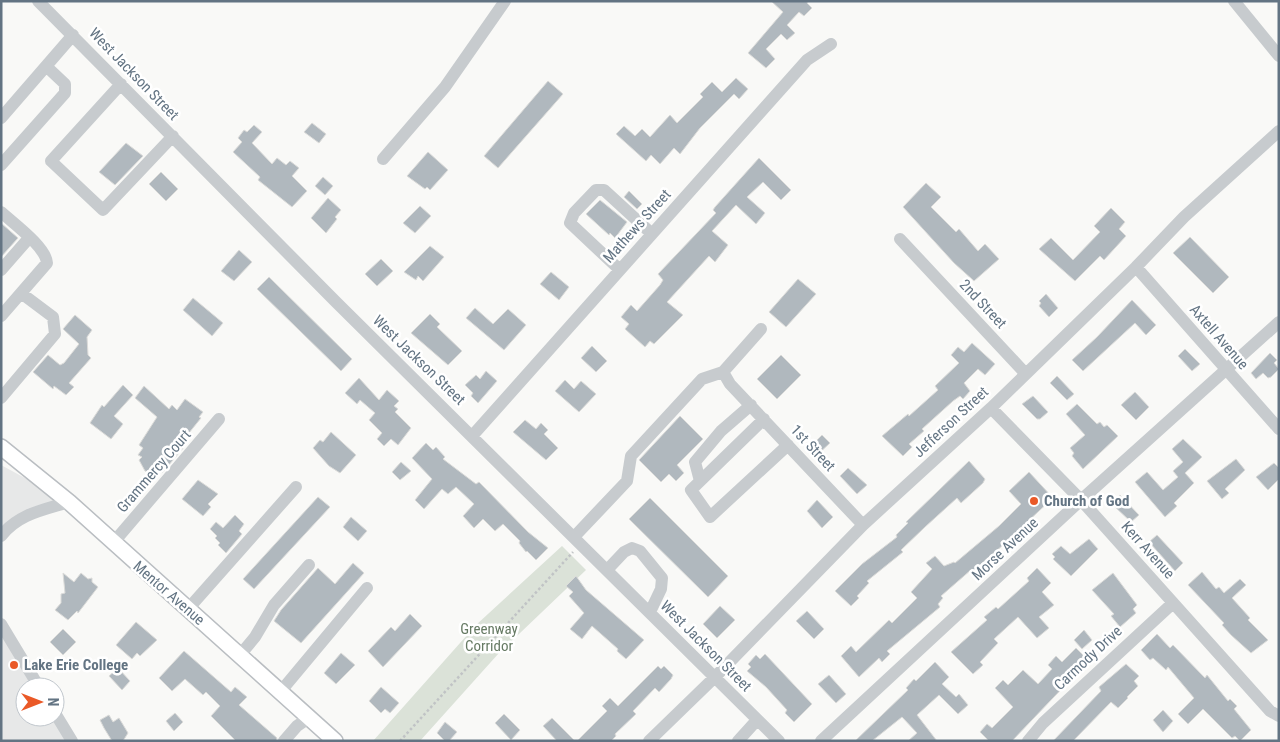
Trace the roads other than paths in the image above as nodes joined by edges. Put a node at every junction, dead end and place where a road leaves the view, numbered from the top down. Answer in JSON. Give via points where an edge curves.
{"nodes":[{"id":1,"x":38,"y":1,"type":"edge"},
{"id":2,"x":505,"y":1,"type":"edge"},
{"id":3,"x":1234,"y":1,"type":"edge"},
{"id":4,"x":73,"y":35,"type":"junction"},
{"id":5,"x":831,"y":44,"type":"dead end"},
{"id":6,"x":1279,"y":56,"type":"edge"},
{"id":7,"x":45,"y":68,"type":"junction"},
{"id":8,"x":121,"y":84,"type":"junction"},
{"id":9,"x":1,"y":118,"type":"edge"},
{"id":10,"x":1279,"y":131,"type":"edge"},
{"id":11,"x":173,"y":136,"type":"junction"},
{"id":12,"x":383,"y":159,"type":"dead end"},
{"id":13,"x":1,"y":165,"type":"edge"},
{"id":14,"x":1,"y":212,"type":"edge"},
{"id":15,"x":652,"y":234,"type":"junction"},
{"id":16,"x":29,"y":238,"type":"junction"},
{"id":17,"x":900,"y":239,"type":"dead end"},
{"id":18,"x":1136,"y":267,"type":"junction"},
{"id":19,"x":1,"y":270,"type":"edge"},
{"id":20,"x":620,"y":270,"type":"junction"},
{"id":21,"x":22,"y":293,"type":"junction"},
{"id":22,"x":1,"y":316,"type":"edge"},
{"id":23,"x":1279,"y":322,"type":"edge"},
{"id":24,"x":761,"y":329,"type":"dead end"},
{"id":25,"x":1226,"y":370,"type":"junction"},
{"id":26,"x":723,"y":372,"type":"junction"},
{"id":27,"x":1025,"y":373,"type":"junction"},
{"id":28,"x":1,"y":398,"type":"edge"},
{"id":29,"x":751,"y":405,"type":"junction"},
{"id":30,"x":990,"y":408,"type":"junction"},
{"id":31,"x":219,"y":419,"type":"dead end"},
{"id":32,"x":764,"y":419,"type":"junction"},
{"id":33,"x":1279,"y":429,"type":"edge"},
{"id":34,"x":473,"y":435,"type":"junction"},
{"id":35,"x":788,"y":445,"type":"junction"},
{"id":36,"x":1,"y":447,"type":"edge"},
{"id":37,"x":700,"y":481,"type":"junction"},
{"id":38,"x":296,"y":488,"type":"dead end"},
{"id":39,"x":1081,"y":500,"type":"junction"},
{"id":40,"x":69,"y":502,"type":"junction"},
{"id":41,"x":863,"y":525,"type":"junction"},
{"id":42,"x":1,"y":536,"type":"edge"},
{"id":43,"x":578,"y":540,"type":"junction"},
{"id":44,"x":113,"y":543,"type":"junction"},
{"id":45,"x":309,"y":565,"type":"dead end"},
{"id":46,"x":607,"y":570,"type":"junction"},
{"id":47,"x":367,"y":588,"type":"dead end"},
{"id":48,"x":1173,"y":603,"type":"junction"},
{"id":49,"x":188,"y":609,"type":"junction"},
{"id":50,"x":650,"y":612,"type":"junction"},
{"id":51,"x":1,"y":624,"type":"edge"},
{"id":52,"x":7,"y":644,"type":"edge"},
{"id":53,"x":240,"y":655,"type":"junction"},
{"id":54,"x":32,"y":677,"type":"edge"},
{"id":55,"x":715,"y":677,"type":"junction"},
{"id":56,"x":281,"y":691,"type":"junction"},
{"id":57,"x":1279,"y":716,"type":"edge"},
{"id":58,"x":310,"y":717,"type":"junction"},
{"id":59,"x":757,"y":720,"type":"junction"},
{"id":60,"x":64,"y":727,"type":"edge"},
{"id":61,"x":72,"y":741,"type":"edge"},
{"id":62,"x":284,"y":741,"type":"edge"},
{"id":63,"x":335,"y":741,"type":"edge"},
{"id":64,"x":649,"y":741,"type":"edge"},
{"id":65,"x":738,"y":741,"type":"edge"},
{"id":66,"x":779,"y":741,"type":"edge"},
{"id":67,"x":821,"y":741,"type":"edge"},
{"id":68,"x":1028,"y":741,"type":"edge"}],
"edges":[{"from":1,"to":4,"type":"street","name":"West Jackson Street"},
{"from":2,"to":12,"type":"street","via":[[445,87]]},
{"from":3,"to":6,"type":"street"},
{"from":4,"to":7,"type":"street"},
{"from":4,"to":8,"type":"street","name":"West Jackson Street"},
{"from":5,"to":15,"type":"street","name":"Mathews Street","via":[[807,60]]},
{"from":7,"to":9,"type":"street"},
{"from":7,"to":13,"type":"street","via":[[65,84],[65,93]]},
{"from":8,"to":11,"type":"street","name":"West Jackson Street"},
{"from":8,"to":11,"type":"street","via":[[51,161],[103,210]]},
{"from":10,"to":18,"type":"street","name":"Jefferson Street","via":[[1184,217]]},
{"from":11,"to":34,"type":"street","name":"West Jackson Street","via":[[336,302]]},
{"from":14,"to":16,"type":"street"},
{"from":15,"to":20,"type":"street","name":"Mathews Street"},
{"from":15,"to":20,"type":"street","via":[[604,190],[596,190],[574,213],[570,223]]},
{"from":16,"to":19,"type":"street"},
{"from":16,"to":21,"type":"street","via":[[46,257],[47,263]]},
{"from":17,"to":27,"type":"street","name":"2nd Street"},
{"from":18,"to":25,"type":"street","name":"Axtell Avenue"},
{"from":18,"to":27,"type":"street","name":"Jefferson Street"},
{"from":20,"to":34,"type":"street","name":"Mathews Street"},
{"from":21,"to":22,"type":"street"},
{"from":21,"to":28,"type":"street","via":[[53,318],[55,334]]},
{"from":23,"to":25,"type":"street","name":"Morse Avenue"},
{"from":24,"to":26,"type":"street"},
{"from":25,"to":33,"type":"street","name":"Axtell Avenue"},
{"from":25,"to":39,"type":"street","name":"Morse Avenue"},
{"from":26,"to":29,"type":"street","name":"1st Street"},
{"from":26,"to":43,"type":"street","via":[[702,379],[631,456],[627,481]]},
{"from":27,"to":30,"type":"street","name":"Jefferson Street"},
{"from":29,"to":32,"type":"street","name":"1st Street"},
{"from":29,"to":37,"type":"street","via":[[721,431],[695,462]]},
{"from":30,"to":39,"type":"street","name":"Kerr Avenue"},
{"from":30,"to":41,"type":"street","name":"Jefferson Street"},
{"from":31,"to":44,"type":"street","name":"Grammercy Court"},
{"from":32,"to":35,"type":"street","name":"1st Street"},
{"from":32,"to":37,"type":"street"},
{"from":34,"to":43,"type":"street","name":"West Jackson Street"},
{"from":35,"to":37,"type":"street","via":[[710,517],[690,490]]},
{"from":35,"to":41,"type":"street","name":"1st Street"},
{"from":36,"to":40,"type":"main road","name":"Mentor Avenue"},
{"from":38,"to":49,"type":"street"},
{"from":39,"to":48,"type":"street","name":"Kerr Avenue"},
{"from":39,"to":67,"type":"street","name":"Morse Avenue"},
{"from":40,"to":42,"type":"street","via":[[22,516]]},
{"from":40,"to":44,"type":"main road","name":"Mentor Avenue"},
{"from":41,"to":55,"type":"street","name":"Jefferson Street"},
{"from":43,"to":46,"type":"street","name":"West Jackson Street"},
{"from":44,"to":49,"type":"main road","name":"Mentor Avenue"},
{"from":45,"to":53,"type":"street","via":[[274,605]]},
{"from":46,"to":50,"type":"street","name":"West Jackson Street"},
{"from":46,"to":50,"type":"street","via":[[624,552],[632,548],[640,551],[662,578],[662,589]]},
{"from":47,"to":56,"type":"street"},
{"from":48,"to":57,"type":"street","name":"Kerr Avenue","via":[[1270,711]]},
{"from":48,"to":68,"type":"street","name":"Carmody Drive","via":[[1043,722]]},
{"from":49,"to":53,"type":"main road","name":"Mentor Avenue"},
{"from":50,"to":55,"type":"street","name":"West Jackson Street"},
{"from":51,"to":52,"type":"street"},
{"from":52,"to":54,"type":"street"},
{"from":53,"to":56,"type":"main road","name":"Mentor Avenue"},
{"from":55,"to":59,"type":"street","name":"West Jackson Street"},
{"from":55,"to":64,"type":"street","name":"Jefferson Street"},
{"from":56,"to":58,"type":"main road","name":"Mentor Avenue"},
{"from":58,"to":62,"type":"street"},
{"from":58,"to":63,"type":"main road","name":"Mentor Avenue"},
{"from":59,"to":65,"type":"street"},
{"from":59,"to":66,"type":"street","name":"West Jackson Street"},
{"from":60,"to":61,"type":"street"}]}
